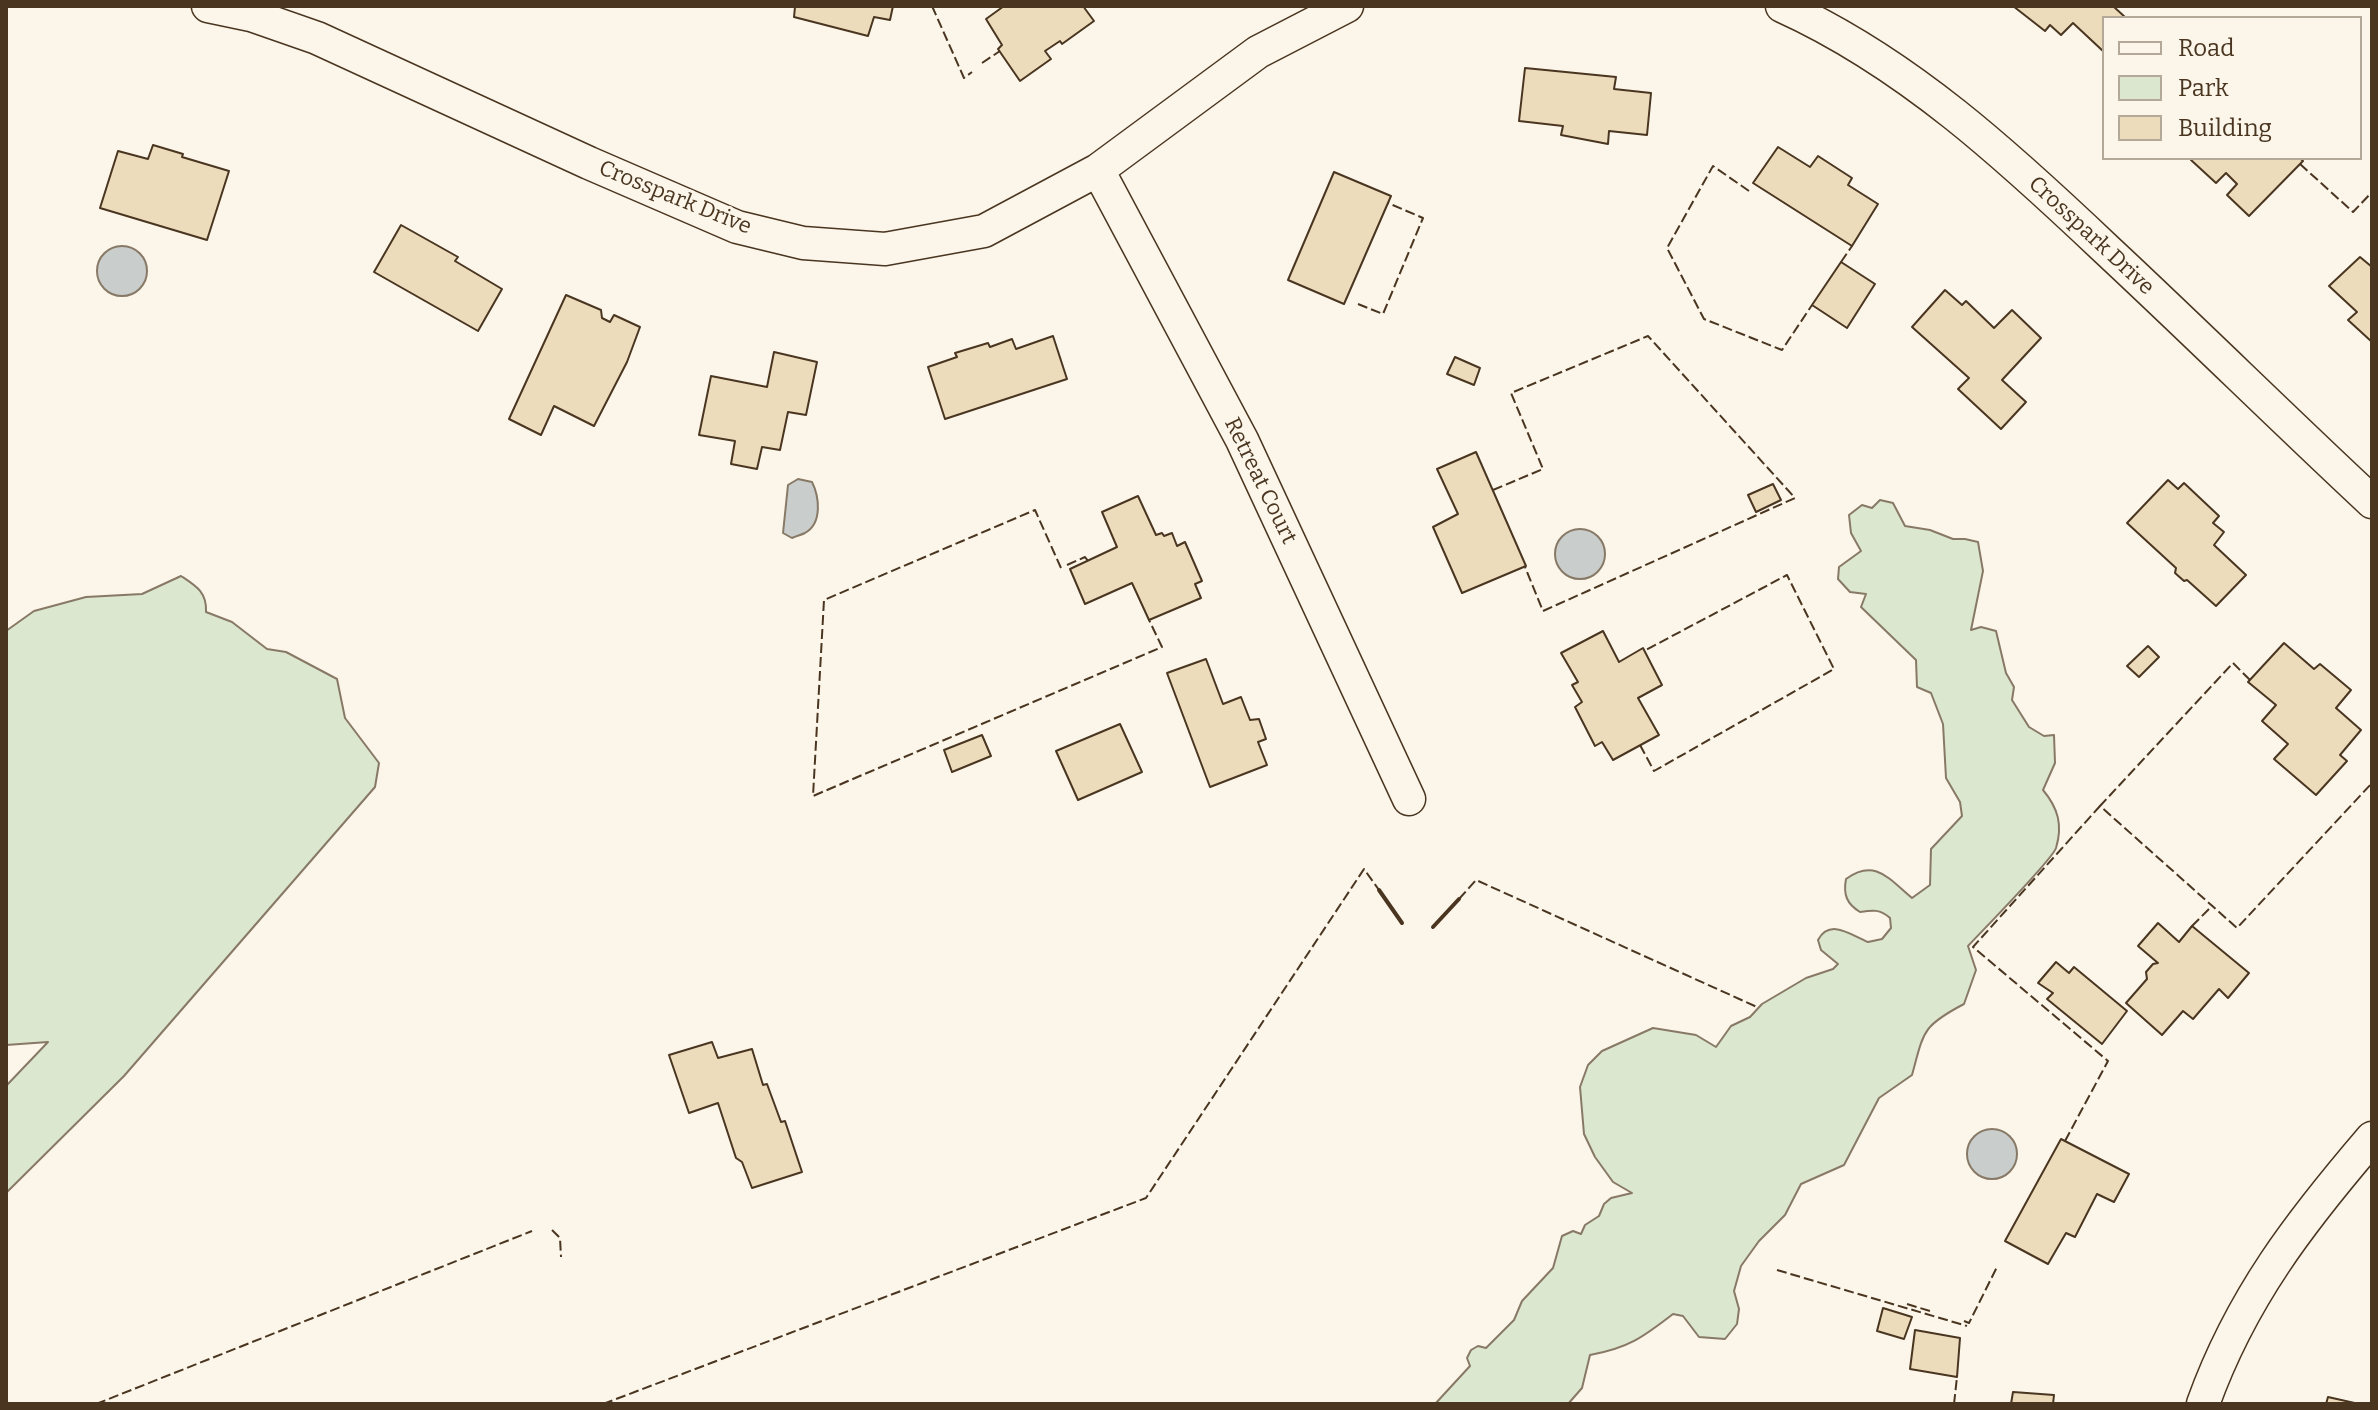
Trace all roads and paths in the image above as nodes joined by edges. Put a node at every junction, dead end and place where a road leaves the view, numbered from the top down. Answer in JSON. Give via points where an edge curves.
{"nodes":[{"id":1,"x":208,"y":6,"type":"edge"},
{"id":2,"x":1347,"y":6,"type":"edge"},
{"id":3,"x":1782,"y":6,"type":"edge"},
{"id":4,"x":1098,"y":170,"type":"junction"},
{"id":5,"x":2372,"y":502,"type":"edge"},
{"id":6,"x":1409,"y":799,"type":"dead end"},
{"id":7,"x":2372,"y":1138,"type":"edge"},
{"id":8,"x":2203,"y":1404,"type":"edge"}],
"edges":[{"from":1,"to":4,"type":"street","name":"Crosspark Drive","via":[[317,38],[737,227],[803,243],[885,249],[984,231]]},
{"from":2,"to":4,"type":"street","name":"Crosspark Drive","via":[[1258,52]]},
{"from":3,"to":5,"type":"street","name":"Crosspark Drive","via":[[1824,25],[1924,90],[1995,148]]},
{"from":4,"to":6,"type":"street","name":"Retreat Court","via":[[1242,440]]},
{"from":7,"to":8,"type":"street","via":[[2280,1252],[2239,1320]]}]}
